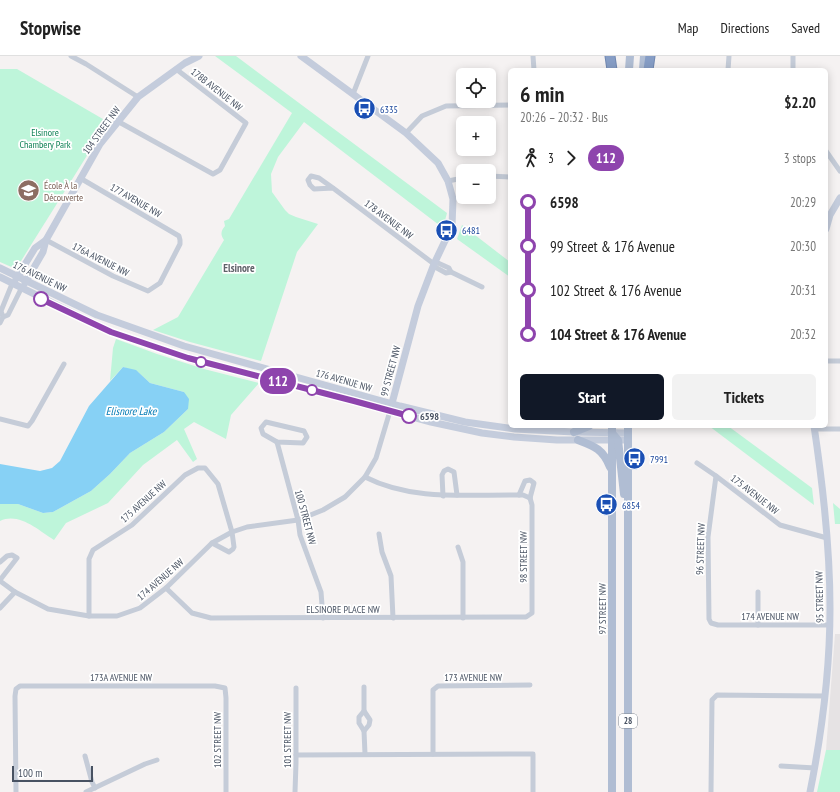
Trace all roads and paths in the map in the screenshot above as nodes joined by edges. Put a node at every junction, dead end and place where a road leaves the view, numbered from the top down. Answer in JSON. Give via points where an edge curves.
{"nodes":[{"id":1,"x":71,"y":56,"type":"edge"},
{"id":2,"x":199,"y":56,"type":"edge"},
{"id":3,"x":301,"y":56,"type":"edge"},
{"id":4,"x":368,"y":56,"type":"edge"},
{"id":5,"x":534,"y":56,"type":"edge"},
{"id":6,"x":610,"y":56,"type":"edge"},
{"id":7,"x":630,"y":56,"type":"edge"},
{"id":8,"x":644,"y":56,"type":"edge"},
{"id":9,"x":650,"y":56,"type":"edge"},
{"id":10,"x":729,"y":56,"type":"edge"},
{"id":11,"x":793,"y":56,"type":"edge"},
{"id":12,"x":534,"y":68,"type":"edge"},
{"id":13,"x":612,"y":68,"type":"edge"},
{"id":14,"x":629,"y":68,"type":"edge"},
{"id":15,"x":643,"y":68,"type":"edge"},
{"id":16,"x":648,"y":68,"type":"edge"},
{"id":17,"x":728,"y":68,"type":"edge"},
{"id":18,"x":793,"y":68,"type":"edge"},
{"id":19,"x":176,"y":69,"type":"junction"},
{"id":20,"x":353,"y":94,"type":"junction"},
{"id":21,"x":138,"y":97,"type":"junction"},
{"id":22,"x":508,"y":105,"type":"edge"},
{"id":23,"x":119,"y":122,"type":"junction"},
{"id":24,"x":406,"y":133,"type":"junction"},
{"id":25,"x":828,"y":154,"type":"edge"},
{"id":26,"x":840,"y":171,"type":"edge"},
{"id":27,"x":496,"y":176,"type":"edge"},
{"id":28,"x":508,"y":176,"type":"edge"},
{"id":29,"x":80,"y":178,"type":"junction"},
{"id":30,"x":456,"y":179,"type":"edge"},
{"id":31,"x":448,"y":181,"type":"junction"},
{"id":32,"x":333,"y":188,"type":"dead end"},
{"id":33,"x":840,"y":198,"type":"edge"},
{"id":34,"x":828,"y":222,"type":"edge"},
{"id":35,"x":46,"y":240,"type":"junction"},
{"id":36,"x":434,"y":264,"type":"junction"},
{"id":37,"x":0,"y":268,"type":"edge"},
{"id":38,"x":18,"y":276,"type":"junction"},
{"id":39,"x":0,"y":278,"type":"edge"},
{"id":40,"x":27,"y":280,"type":"junction"},
{"id":41,"x":12,"y":284,"type":"junction"},
{"id":42,"x":482,"y":287,"type":"dead end"},
{"id":43,"x":21,"y":289,"type":"junction"},
{"id":44,"x":148,"y":291,"type":"joint"},
{"id":45,"x":3,"y":317,"type":"junction"},
{"id":46,"x":0,"y":323,"type":"edge"},
{"id":47,"x":828,"y":361,"type":"edge"},
{"id":48,"x":840,"y":361,"type":"edge"},
{"id":49,"x":64,"y":364,"type":"dead end"},
{"id":50,"x":392,"y":403,"type":"junction"},
{"id":51,"x":390,"y":411,"type":"junction"},
{"id":52,"x":0,"y":419,"type":"edge"},
{"id":53,"x":586,"y":428,"type":"edge"},
{"id":54,"x":814,"y":428,"type":"edge"},
{"id":55,"x":840,"y":429,"type":"edge"},
{"id":56,"x":628,"y":433,"type":"edge"},
{"id":57,"x":614,"y":435,"type":"edge"},
{"id":58,"x":576,"y":436,"type":"junction"},
{"id":59,"x":278,"y":442,"type":"junction"},
{"id":60,"x":697,"y":463,"type":"dead end"},
{"id":61,"x":612,"y":472,"type":"junction"},
{"id":62,"x":716,"y":476,"type":"junction"},
{"id":63,"x":365,"y":477,"type":"junction"},
{"id":64,"x":457,"y":495,"type":"junction"},
{"id":65,"x":519,"y":495,"type":"junction"},
{"id":66,"x":443,"y":496,"type":"junction"},
{"id":67,"x":530,"y":498,"type":"junction"},
{"id":68,"x":323,"y":510,"type":"joint"},
{"id":69,"x":298,"y":520,"type":"junction"},
{"id":70,"x":232,"y":532,"type":"junction"},
{"id":71,"x":628,"y":533,"type":"junction"},
{"id":72,"x":379,"y":534,"type":"dead end"},
{"id":73,"x":827,"y":538,"type":"junction"},
{"id":74,"x":212,"y":544,"type":"junction"},
{"id":75,"x":458,"y":547,"type":"dead end"},
{"id":76,"x":0,"y":562,"type":"edge"},
{"id":77,"x":0,"y":581,"type":"edge"},
{"id":78,"x":166,"y":588,"type":"junction"},
{"id":79,"x":15,"y":592,"type":"junction"},
{"id":80,"x":758,"y":592,"type":"dead end"},
{"id":81,"x":0,"y":608,"type":"edge"},
{"id":82,"x":530,"y":615,"type":"joint"},
{"id":83,"x":89,"y":616,"type":"junction"},
{"id":84,"x":323,"y":618,"type":"junction"},
{"id":85,"x":392,"y":618,"type":"junction"},
{"id":86,"x":463,"y":618,"type":"junction"},
{"id":87,"x":711,"y":623,"type":"joint"},
{"id":88,"x":758,"y":625,"type":"junction"},
{"id":89,"x":829,"y":625,"type":"junction"},
{"id":90,"x":530,"y":686,"type":"dead end"},
{"id":91,"x":364,"y":687,"type":"dead end"},
{"id":92,"x":225,"y":688,"type":"joint"},
{"id":93,"x":296,"y":688,"type":"dead end"},
{"id":94,"x":825,"y":696,"type":"junction"},
{"id":95,"x":364,"y":711,"type":"junction"},
{"id":96,"x":364,"y":731,"type":"junction"},
{"id":97,"x":364,"y":754,"type":"junction"},
{"id":98,"x":433,"y":754,"type":"junction"},
{"id":99,"x":296,"y":755,"type":"junction"},
{"id":100,"x":85,"y":756,"type":"dead end"},
{"id":101,"x":157,"y":760,"type":"dead end"},
{"id":102,"x":781,"y":766,"type":"dead end"},
{"id":103,"x":815,"y":768,"type":"junction"},
{"id":104,"x":95,"y":788,"type":"junction"},
{"id":105,"x":16,"y":792,"type":"edge"},
{"id":106,"x":86,"y":792,"type":"edge"},
{"id":107,"x":226,"y":792,"type":"edge"},
{"id":108,"x":294,"y":792,"type":"edge"},
{"id":109,"x":533,"y":792,"type":"edge"},
{"id":110,"x":612,"y":792,"type":"edge"},
{"id":111,"x":628,"y":792,"type":"edge"},
{"id":112,"x":710,"y":792,"type":"edge"},
{"id":113,"x":810,"y":792,"type":"edge"}],
"edges":[{"from":1,"to":21,"type":"street"},
{"from":2,"to":19,"type":"street","name":"104 STREET NW"},
{"from":3,"to":20,"type":"street","name":"99 STREET NW"},
{"from":4,"to":20,"type":"street"},
{"from":5,"to":12,"type":"street"},
{"from":6,"to":13,"type":"highway"},
{"from":7,"to":14,"type":"main road"},
{"from":8,"to":15,"type":"main road"},
{"from":9,"to":16,"type":"highway"},
{"from":10,"to":17,"type":"street"},
{"from":11,"to":18,"type":"street"},
{"from":19,"to":21,"type":"street","name":"104 STREET NW"},
{"from":19,"to":23,"type":"street","name":"178B AVENUE NW","via":[[246,123],[220,170],[213,174]]},
{"from":20,"to":24,"type":"street","name":"99 STREET NW"},
{"from":21,"to":23,"type":"street","name":"104 STREET NW"},
{"from":22,"to":24,"type":"street","via":[[446,106],[422,116]]},
{"from":23,"to":29,"type":"street","name":"104 STREET NW","via":[[100,144]]},
{"from":24,"to":31,"type":"street","name":"99 STREET NW","via":[[438,163]]},
{"from":25,"to":26,"type":"street"},
{"from":27,"to":28,"type":"street"},
{"from":29,"to":35,"type":"street","name":"104 STREET NW"},
{"from":29,"to":44,"type":"street","name":"177 AVENUE NW","via":[[176,234],[180,240],[179,248],[160,283]]},
{"from":30,"to":31,"type":"street"},
{"from":31,"to":36,"type":"street","name":"99 STREET NW","via":[[453,199],[452,226]]},
{"from":32,"to":36,"type":"street","name":"178 AVENUE NW"},
{"from":33,"to":34,"type":"street"},
{"from":35,"to":38,"type":"street","name":"104 STREET NW","via":[[35,248]]},
{"from":35,"to":40,"type":"street","name":"104 STREET NW","via":[[43,252]]},
{"from":35,"to":44,"type":"street","name":"176A AVENUE NW","via":[[113,276]]},
{"from":36,"to":42,"type":"street","via":[[449,268],[451,272]]},
{"from":36,"to":50,"type":"street","name":"99 STREET NW","via":[[418,306]]},
{"from":37,"to":38,"type":"street","name":"176 AVENUE NW"},
{"from":38,"to":40,"type":"street","name":"176 AVENUE NW"},
{"from":38,"to":41,"type":"street","name":"104 STREET NW"},
{"from":39,"to":41,"type":"street","name":"176 AVENUE NW"},
{"from":40,"to":43,"type":"street","name":"104 STREET NW"},
{"from":40,"to":50,"type":"street","name":"176 AVENUE NW","via":[[96,315],[184,346]]},
{"from":41,"to":43,"type":"street","name":"176 AVENUE NW"},
{"from":41,"to":45,"type":"street","name":"104 STREET NW","via":[[1,311]]},
{"from":43,"to":45,"type":"street","name":"104 STREET NW","via":[[8,315]]},
{"from":43,"to":51,"type":"street","name":"176 AVENUE NW","via":[[111,332],[188,358]]},
{"from":45,"to":46,"type":"street","name":"104 STREET NW"},
{"from":47,"to":48,"type":"street"},
{"from":49,"to":52,"type":"street","via":[[28,426]]},
{"from":50,"to":51,"type":"street","name":"99 STREET NW"},
{"from":50,"to":58,"type":"street","name":"176 AVENUE NW","via":[[492,427]]},
{"from":51,"to":58,"type":"street","name":"176 AVENUE NW","via":[[482,433],[528,438]]},
{"from":51,"to":63,"type":"street","name":"99 STREET NW","via":[[376,458]]},
{"from":53,"to":58,"type":"main road"},
{"from":54,"to":55,"type":"street"},
{"from":54,"to":73,"type":"street","name":"95 STREET NW"},
{"from":56,"to":57,"type":"street","name":"176 AVENUE NW"},
{"from":56,"to":71,"type":"main road"},
{"from":57,"to":58,"type":"street","name":"176 AVENUE NW"},
{"from":57,"to":61,"type":"main road","name":"97 STREET NW"},
{"from":57,"to":71,"type":"main road"},
{"from":58,"to":61,"type":"main road","via":[[600,450]]},
{"from":59,"to":59,"type":"street","via":[[303,443],[307,437],[304,431],[266,422],[261,428],[263,434]]},
{"from":59,"to":69,"type":"street","name":"100 STREET NW"},
{"from":60,"to":62,"type":"street","name":"175 AVENUE NW"},
{"from":61,"to":110,"type":"main road","name":"97 STREET NW","number":"28"},
{"from":62,"to":73,"type":"street","name":"175 AVENUE NW","via":[[780,525]]},
{"from":62,"to":87,"type":"street","name":"96 STREET NW","via":[[708,537]]},
{"from":63,"to":66,"type":"street","via":[[381,485],[406,492]]},
{"from":63,"to":68,"type":"street","name":"99 STREET NW","via":[[345,497]]},
{"from":64,"to":65,"type":"street"},
{"from":64,"to":66,"type":"street"},
{"from":64,"to":66,"type":"street","via":[[454,472],[448,469],[442,475]]},
{"from":65,"to":67,"type":"street"},
{"from":65,"to":67,"type":"street","via":[[525,481],[530,480],[534,483]]},
{"from":67,"to":82,"type":"street","name":"98 STREET NW"},
{"from":68,"to":69,"type":"street","name":"174 AVENUE NW"},
{"from":69,"to":70,"type":"street","name":"174 AVENUE NW","via":[[247,527]]},
{"from":69,"to":84,"type":"street","name":"100 STREET NW","via":[[300,535],[321,592]]},
{"from":70,"to":74,"type":"street","name":"174 AVENUE NW"},
{"from":70,"to":74,"type":"street","via":[[234,547],[231,551]]},
{"from":70,"to":83,"type":"street","name":"175 AVENUE NW","via":[[218,484],[205,468],[198,468],[185,475],[132,525],[93,550],[89,559]]},
{"from":71,"to":111,"type":"main road","number":"28"},
{"from":72,"to":85,"type":"street","via":[[382,552],[391,576]]},
{"from":73,"to":89,"type":"street","name":"95 STREET NW"},
{"from":74,"to":78,"type":"street","name":"174 AVENUE NW"},
{"from":75,"to":86,"type":"street","via":[[462,562]]},
{"from":76,"to":77,"type":"street","name":"174 AVENUE NW","via":[[7,556],[17,558]]},
{"from":77,"to":79,"type":"street","name":"174 AVENUE NW"},
{"from":78,"to":83,"type":"street","name":"174 AVENUE NW","via":[[140,608],[117,616]]},
{"from":78,"to":84,"type":"street","name":"ELSINORE PLACE NW","via":[[192,613],[211,618]]},
{"from":79,"to":81,"type":"street"},
{"from":79,"to":83,"type":"street","name":"174 AVENUE NW","via":[[48,609]]},
{"from":80,"to":88,"type":"street"},
{"from":82,"to":86,"type":"street","name":"ELSINORE PLACE NW","via":[[521,618]]},
{"from":84,"to":85,"type":"street","name":"ELSINORE PLACE NW"},
{"from":85,"to":86,"type":"street","name":"ELSINORE PLACE NW"},
{"from":87,"to":88,"type":"street","name":"174 AVENUE NW"},
{"from":88,"to":89,"type":"street","name":"174 AVENUE NW"},
{"from":89,"to":94,"type":"street","name":"95 STREET NW"},
{"from":90,"to":98,"type":"street","name":"173 AVENUE NW","via":[[438,686],[433,690],[432,699]]},
{"from":91,"to":95,"type":"street"},
{"from":92,"to":105,"type":"street","name":"173A AVENUE NW","via":[[17,687]]},
{"from":92,"to":107,"type":"street","name":"102 STREET NW"},
{"from":93,"to":99,"type":"street","name":"101 STREET NW"},
{"from":94,"to":103,"type":"street","name":"95 STREET NW"},
{"from":94,"to":112,"type":"street","via":[[717,695],[712,700]]},
{"from":95,"to":96,"type":"street","via":[[370,720]]},
{"from":95,"to":96,"type":"street","via":[[358,720]]},
{"from":96,"to":97,"type":"street"},
{"from":97,"to":98,"type":"street"},
{"from":97,"to":99,"type":"street"},
{"from":98,"to":109,"type":"street","via":[[533,754]]},
{"from":99,"to":108,"type":"street","name":"101 STREET NW"},
{"from":100,"to":104,"type":"street"},
{"from":101,"to":104,"type":"street"},
{"from":102,"to":103,"type":"street"},
{"from":103,"to":113,"type":"street","name":"95 STREET NW"},
{"from":104,"to":106,"type":"street"}]}
